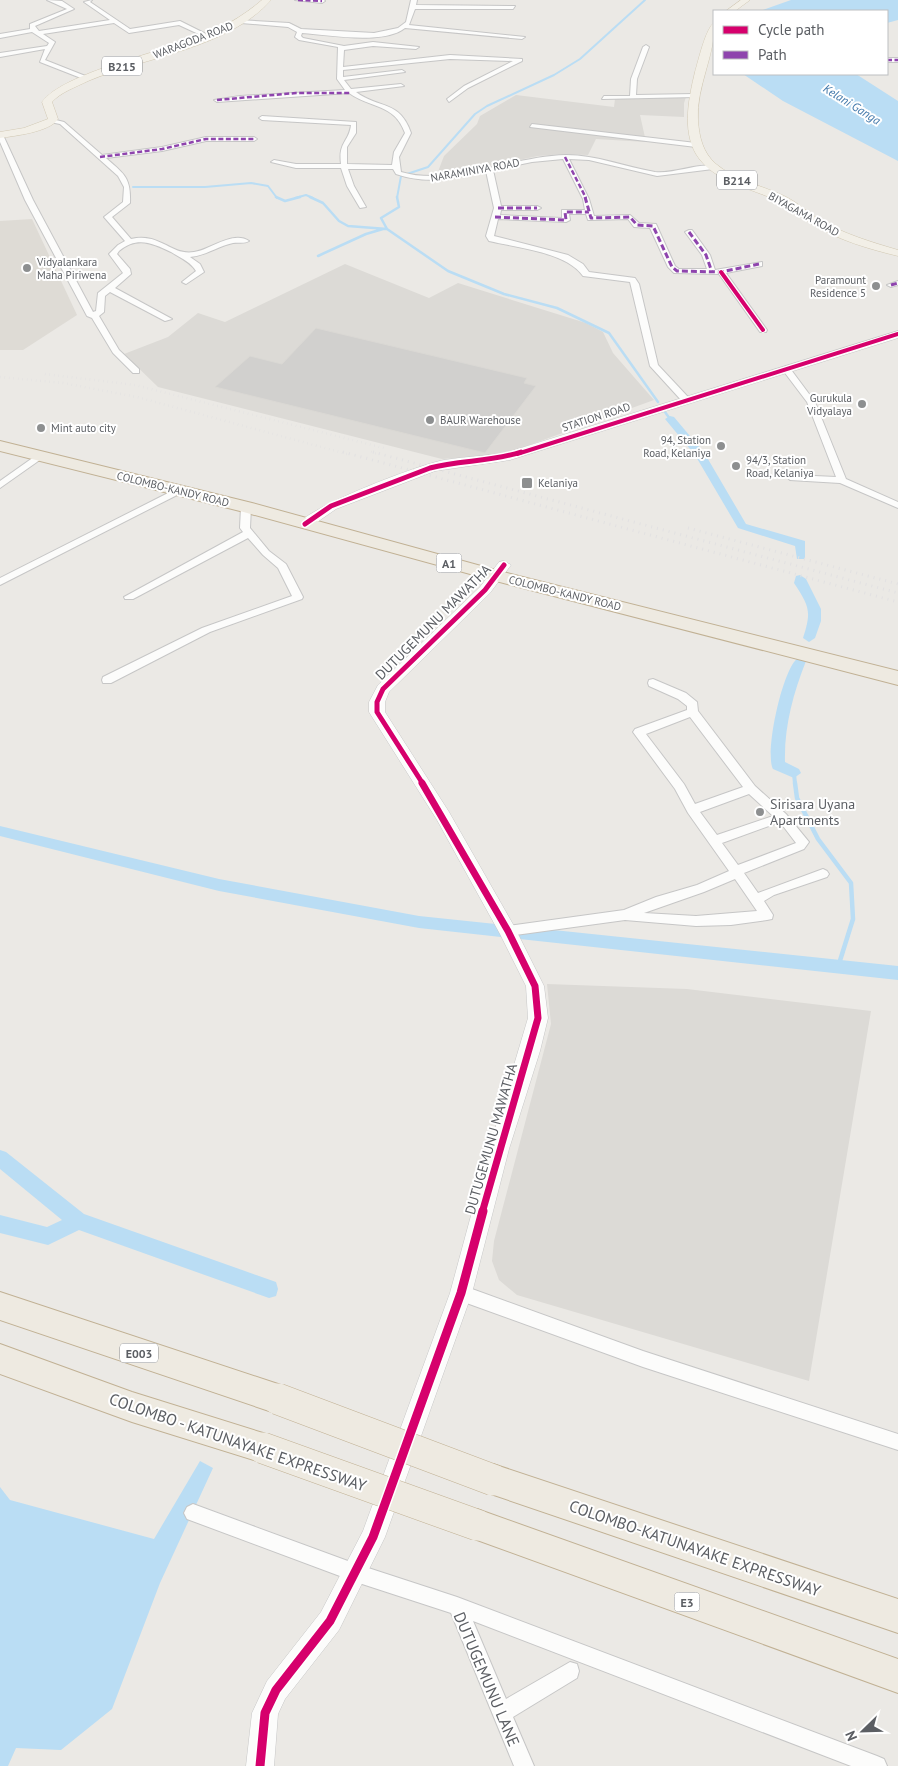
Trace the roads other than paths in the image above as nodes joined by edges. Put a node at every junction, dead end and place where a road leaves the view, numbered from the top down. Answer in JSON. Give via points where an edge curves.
{"nodes":[{"id":1,"x":50,"y":0,"type":"edge"},
{"id":2,"x":89,"y":0,"type":"edge"},
{"id":3,"x":267,"y":0,"type":"edge"},
{"id":4,"x":298,"y":0,"type":"edge"},
{"id":5,"x":746,"y":0,"type":"edge"},
{"id":6,"x":322,"y":1,"type":"edge"},
{"id":7,"x":414,"y":3,"type":"edge"},
{"id":8,"x":513,"y":8,"type":"dead end"},
{"id":9,"x":731,"y":10,"type":"edge"},
{"id":10,"x":241,"y":21,"type":"junction"},
{"id":11,"x":115,"y":22,"type":"junction"},
{"id":12,"x":404,"y":26,"type":"junction"},
{"id":13,"x":32,"y":30,"type":"junction"},
{"id":14,"x":713,"y":30,"type":"edge"},
{"id":15,"x":300,"y":31,"type":"junction"},
{"id":16,"x":39,"y":33,"type":"junction"},
{"id":17,"x":0,"y":36,"type":"edge"},
{"id":18,"x":207,"y":36,"type":"junction"},
{"id":19,"x":522,"y":37,"type":"dead end"},
{"id":20,"x":49,"y":47,"type":"junction"},
{"id":21,"x":416,"y":47,"type":"dead end"},
{"id":22,"x":646,"y":47,"type":"dead end"},
{"id":23,"x":342,"y":48,"type":"junction"},
{"id":24,"x":0,"y":55,"type":"edge"},
{"id":25,"x":340,"y":69,"type":"junction"},
{"id":26,"x":402,"y":72,"type":"dead end"},
{"id":27,"x":86,"y":78,"type":"junction"},
{"id":28,"x":340,"y":79,"type":"junction"},
{"id":29,"x":401,"y":86,"type":"dead end"},
{"id":30,"x":350,"y":93,"type":"junction"},
{"id":31,"x":633,"y":96,"type":"junction"},
{"id":32,"x":694,"y":96,"type":"junction"},
{"id":33,"x":604,"y":98,"type":"dead end"},
{"id":34,"x":217,"y":100,"type":"dead end"},
{"id":35,"x":449,"y":100,"type":"dead end"},
{"id":36,"x":262,"y":118,"type":"dead end"},
{"id":37,"x":52,"y":121,"type":"junction"},
{"id":38,"x":304,"y":121,"type":"junction"},
{"id":39,"x":532,"y":126,"type":"dead end"},
{"id":40,"x":298,"y":128,"type":"dead end"},
{"id":41,"x":0,"y":135,"type":"edge"},
{"id":42,"x":254,"y":139,"type":"dead end"},
{"id":43,"x":696,"y":145,"type":"junction"},
{"id":44,"x":565,"y":157,"type":"junction"},
{"id":45,"x":100,"y":158,"type":"junction"},
{"id":46,"x":274,"y":162,"type":"dead end"},
{"id":47,"x":343,"y":166,"type":"junction"},
{"id":48,"x":713,"y":167,"type":"junction"},
{"id":49,"x":488,"y":169,"type":"junction"},
{"id":50,"x":397,"y":170,"type":"junction"},
{"id":51,"x":362,"y":207,"type":"dead end"},
{"id":52,"x":498,"y":208,"type":"junction"},
{"id":53,"x":537,"y":208,"type":"dead end"},
{"id":54,"x":589,"y":212,"type":"junction"},
{"id":55,"x":495,"y":217,"type":"junction"},
{"id":56,"x":689,"y":232,"type":"dead end"},
{"id":57,"x":129,"y":241,"type":"junction"},
{"id":58,"x":245,"y":241,"type":"dead end"},
{"id":59,"x":898,"y":254,"type":"edge"},
{"id":60,"x":182,"y":255,"type":"junction"},
{"id":61,"x":759,"y":264,"type":"dead end"},
{"id":62,"x":712,"y":272,"type":"junction"},
{"id":63,"x":721,"y":272,"type":"junction"},
{"id":64,"x":186,"y":282,"type":"dead end"},
{"id":65,"x":109,"y":288,"type":"junction"},
{"id":66,"x":95,"y":316,"type":"junction"},
{"id":67,"x":168,"y":319,"type":"dead end"},
{"id":68,"x":763,"y":330,"type":"dead end"},
{"id":69,"x":898,"y":334,"type":"edge"},
{"id":70,"x":786,"y":369,"type":"junction"},
{"id":71,"x":136,"y":371,"type":"dead end"},
{"id":72,"x":685,"y":400,"type":"junction"},
{"id":73,"x":0,"y":437,"type":"edge"},
{"id":74,"x":0,"y":446,"type":"edge"},
{"id":75,"x":41,"y":456,"type":"junction"},
{"id":76,"x":793,"y":478,"type":"dead end"},
{"id":77,"x":842,"y":480,"type":"junction"},
{"id":78,"x":0,"y":485,"type":"edge"},
{"id":79,"x":178,"y":491,"type":"junction"},
{"id":80,"x":898,"y":505,"type":"edge"},
{"id":81,"x":246,"y":507,"type":"junction"},
{"id":82,"x":310,"y":520,"type":"junction"},
{"id":83,"x":249,"y":532,"type":"junction"},
{"id":84,"x":501,"y":571,"type":"junction"},
{"id":85,"x":0,"y":582,"type":"edge"},
{"id":86,"x":130,"y":596,"type":"dead end"},
{"id":87,"x":898,"y":666,"type":"edge"},
{"id":88,"x":898,"y":678,"type":"edge"},
{"id":89,"x":107,"y":680,"type":"dead end"},
{"id":90,"x":653,"y":684,"type":"dead end"},
{"id":91,"x":692,"y":712,"type":"junction"},
{"id":92,"x":751,"y":789,"type":"junction"},
{"id":93,"x":692,"y":810,"type":"junction"},
{"id":94,"x":782,"y":817,"type":"junction"},
{"id":95,"x":715,"y":842,"type":"junction"},
{"id":96,"x":736,"y":872,"type":"junction"},
{"id":97,"x":824,"y":874,"type":"dead end"},
{"id":98,"x":756,"y":900,"type":"junction"},
{"id":99,"x":625,"y":915,"type":"junction"},
{"id":100,"x":508,"y":931,"type":"junction"},
{"id":101,"x":461,"y":1292,"type":"junction"},
{"id":102,"x":0,"y":1306,"type":"edge"},
{"id":103,"x":0,"y":1359,"type":"edge"},
{"id":104,"x":0,"y":1374,"type":"edge"},
{"id":105,"x":132,"y":1407,"type":"junction"},
{"id":106,"x":898,"y":1442,"type":"edge"},
{"id":107,"x":193,"y":1514,"type":"dead end"},
{"id":108,"x":356,"y":1573,"type":"junction"},
{"id":109,"x":457,"y":1606,"type":"junction"},
{"id":110,"x":898,"y":1616,"type":"edge"},
{"id":111,"x":570,"y":1671,"type":"dead end"},
{"id":112,"x":898,"y":1676,"type":"edge"},
{"id":113,"x":501,"y":1713,"type":"junction"},
{"id":114,"x":260,"y":1766,"type":"edge"},
{"id":115,"x":524,"y":1766,"type":"edge"},
{"id":116,"x":877,"y":1766,"type":"edge"}],
"edges":[{"from":1,"to":13,"type":"street","via":[[71,9],[36,22]]},
{"from":2,"to":11,"type":"street","via":[[87,2]]},
{"from":3,"to":10,"type":"main road","name":"WARAGODA ROAD","number":"B215"},
{"from":4,"to":6,"type":"street"},
{"from":5,"to":9,"type":"main road"},
{"from":7,"to":8,"type":"street"},
{"from":7,"to":12,"type":"street","via":[[409,21]]},
{"from":10,"to":15,"type":"street","via":[[289,26]]},
{"from":10,"to":18,"type":"main road","name":"WARAGODA ROAD","number":"B215"},
{"from":11,"to":16,"type":"street"},
{"from":11,"to":18,"type":"street","via":[[129,30],[182,23]]},
{"from":12,"to":15,"type":"street","via":[[385,34]]},
{"from":12,"to":19,"type":"street"},
{"from":13,"to":16,"type":"street"},
{"from":13,"to":17,"type":"street"},
{"from":14,"to":32,"type":"main road"},
{"from":15,"to":23,"type":"street","via":[[298,37],[301,39],[338,44]]},
{"from":16,"to":20,"type":"street","via":[[51,40]]},
{"from":18,"to":27,"type":"main road","name":"WARAGODA ROAD","number":"B215"},
{"from":20,"to":24,"type":"street"},
{"from":20,"to":27,"type":"street","via":[[42,60]]},
{"from":21,"to":23,"type":"street","via":[[373,44]]},
{"from":22,"to":31,"type":"street","via":[[634,79]]},
{"from":23,"to":25,"type":"street"},
{"from":25,"to":28,"type":"street"},
{"from":25,"to":35,"type":"street","via":[[450,57],[520,60],[466,87]]},
{"from":26,"to":28,"type":"street"},
{"from":27,"to":37,"type":"main road","name":"WARAGODA ROAD","number":"B215","via":[[48,99]]},
{"from":28,"to":30,"type":"street"},
{"from":29,"to":30,"type":"street"},
{"from":30,"to":34,"type":"street","via":[[296,93]]},
{"from":30,"to":50,"type":"street","via":[[358,99],[391,108],[406,124],[408,133],[398,149]]},
{"from":31,"to":32,"type":"street"},
{"from":31,"to":33,"type":"street"},
{"from":32,"to":43,"type":"main road"},
{"from":36,"to":38,"type":"street"},
{"from":37,"to":41,"type":"main road","via":[[26,131]]},
{"from":37,"to":45,"type":"street","via":[[62,123]]},
{"from":38,"to":40,"type":"street"},
{"from":38,"to":47,"type":"street","via":[[354,123],[355,130],[345,145]]},
{"from":39,"to":43,"type":"street"},
{"from":41,"to":66,"type":"street","via":[[88,314]]},
{"from":42,"to":45,"type":"street","via":[[206,139]]},
{"from":43,"to":48,"type":"main road","name":"BIYAGAMA ROAD","number":"B214"},
{"from":44,"to":48,"type":"street","name":"NARAMINIYA ROAD","via":[[589,158],[657,174]]},
{"from":44,"to":49,"type":"street","name":"NARAMINIYA ROAD"},
{"from":44,"to":54,"type":"street"},
{"from":45,"to":57,"type":"street","via":[[121,175],[127,187],[126,203],[108,217]]},
{"from":46,"to":47,"type":"street","name":"NARAMINIYA ROAD","via":[[296,166]]},
{"from":47,"to":50,"type":"street","name":"NARAMINIYA ROAD"},
{"from":47,"to":51,"type":"street"},
{"from":48,"to":59,"type":"main road","name":"BIYAGAMA ROAD","number":"B214","via":[[788,202],[842,235]]},
{"from":49,"to":50,"type":"street","name":"NARAMINIYA ROAD","via":[[438,179],[408,176]]},
{"from":49,"to":52,"type":"street"},
{"from":52,"to":53,"type":"street"},
{"from":52,"to":55,"type":"street"},
{"from":54,"to":55,"type":"street","via":[[565,212],[566,220]]},
{"from":54,"to":62,"type":"street","via":[[594,220],[630,217],[637,225],[654,226],[674,269]]},
{"from":55,"to":72,"type":"street","via":[[492,238],[565,257],[586,274],[632,280],[636,284],[654,366]]},
{"from":56,"to":62,"type":"street","via":[[706,255]]},
{"from":57,"to":60,"type":"street","via":[[155,241]]},
{"from":57,"to":65,"type":"street","via":[[113,254],[127,274]]},
{"from":58,"to":60,"type":"street","via":[[235,240],[209,251]]},
{"from":60,"to":64,"type":"street","via":[[200,272]]},
{"from":61,"to":63,"type":"street"},
{"from":62,"to":63,"type":"street"},
{"from":63,"to":68,"type":"street"},
{"from":65,"to":66,"type":"street","via":[[101,295],[100,312]]},
{"from":65,"to":67,"type":"street"},
{"from":66,"to":71,"type":"street","via":[[116,351]]},
{"from":69,"to":70,"type":"street","name":"STATION ROAD"},
{"from":70,"to":72,"type":"street","name":"STATION ROAD"},
{"from":70,"to":77,"type":"street","via":[[811,402]]},
{"from":72,"to":82,"type":"street","name":"STATION ROAD","via":[[506,457],[430,468],[331,506]]},
{"from":73,"to":82,"type":"highway","name":"COLOMBO-KANDY ROAD","number":"A1"},
{"from":74,"to":75,"type":"highway","name":"COLOMBO-KANDY ROAD","number":"A1"},
{"from":75,"to":78,"type":"street"},
{"from":75,"to":79,"type":"highway","name":"COLOMBO-KANDY ROAD","number":"A1"},
{"from":76,"to":77,"type":"street"},
{"from":77,"to":80,"type":"street"},
{"from":79,"to":81,"type":"highway","name":"COLOMBO-KANDY ROAD","number":"A1"},
{"from":79,"to":85,"type":"street"},
{"from":81,"to":82,"type":"highway","name":"COLOMBO-KANDY ROAD","number":"A1"},
{"from":81,"to":83,"type":"street","via":[[245,528]]},
{"from":82,"to":84,"type":"highway","name":"COLOMBO-KANDY ROAD","number":"A1"},
{"from":83,"to":86,"type":"street"},
{"from":83,"to":89,"type":"street","via":[[282,566],[298,597],[206,630]]},
{"from":84,"to":87,"type":"highway","name":"COLOMBO-KANDY ROAD","number":"A1"},
{"from":84,"to":88,"type":"highway","name":"COLOMBO-KANDY ROAD","number":"A1"},
{"from":84,"to":100,"type":"street","name":"DUTUGEMUNU MAWATHA","via":[[383,689],[377,702],[377,712],[443,816]]},
{"from":90,"to":91,"type":"street","via":[[682,696],[693,706]]},
{"from":91,"to":92,"type":"street"},
{"from":91,"to":93,"type":"street","via":[[639,732],[680,787]]},
{"from":92,"to":93,"type":"street"},
{"from":92,"to":94,"type":"street"},
{"from":93,"to":95,"type":"street"},
{"from":94,"to":95,"type":"street"},
{"from":94,"to":96,"type":"street","via":[[803,842],[800,846]]},
{"from":95,"to":96,"type":"street"},
{"from":96,"to":98,"type":"street"},
{"from":96,"to":99,"type":"street","via":[[700,889],[660,900]]},
{"from":97,"to":98,"type":"street"},
{"from":98,"to":99,"type":"street","via":[[767,915],[737,920],[677,922]]},
{"from":99,"to":100,"type":"street"},
{"from":100,"to":101,"type":"street","name":"DUTUGEMUNU MAWATHA","via":[[535,986],[538,1018]]},
{"from":101,"to":106,"type":"street","via":[[643,1359]]},
{"from":101,"to":108,"type":"street","name":"DUTUGEMUNU MAWATHA","via":[[373,1537]]},
{"from":102,"to":110,"type":"highway","name":"COLOMBO-KATUNAYAKE EXPRESSWAY","number":"E003","bridge":true,"via":[[278,1399],[493,1480]]},
{"from":103,"to":105,"type":"highway","name":"COLOMBO - KATUNAYAKE EXPRESSWAY"},
{"from":104,"to":105,"type":"highway"},
{"from":105,"to":112,"type":"highway","name":"COLOMBO - KATUNAYAKE EXPRESSWAY","number":"E3","bridge":true,"via":[[262,1448]]},
{"from":107,"to":108,"type":"street","name":"DUTUGEMUNU LANE"},
{"from":108,"to":109,"type":"street","name":"DUTUGEMUNU LANE"},
{"from":108,"to":114,"type":"street","name":"DUTUGEMUNU MAWATHA","via":[[330,1621],[276,1690],[265,1713]]},
{"from":109,"to":113,"type":"street","name":"DUTUGEMUNU LANE"},
{"from":109,"to":116,"type":"street"},
{"from":111,"to":113,"type":"street"},
{"from":113,"to":115,"type":"street","name":"DUTUGEMUNU LANE"}]}
